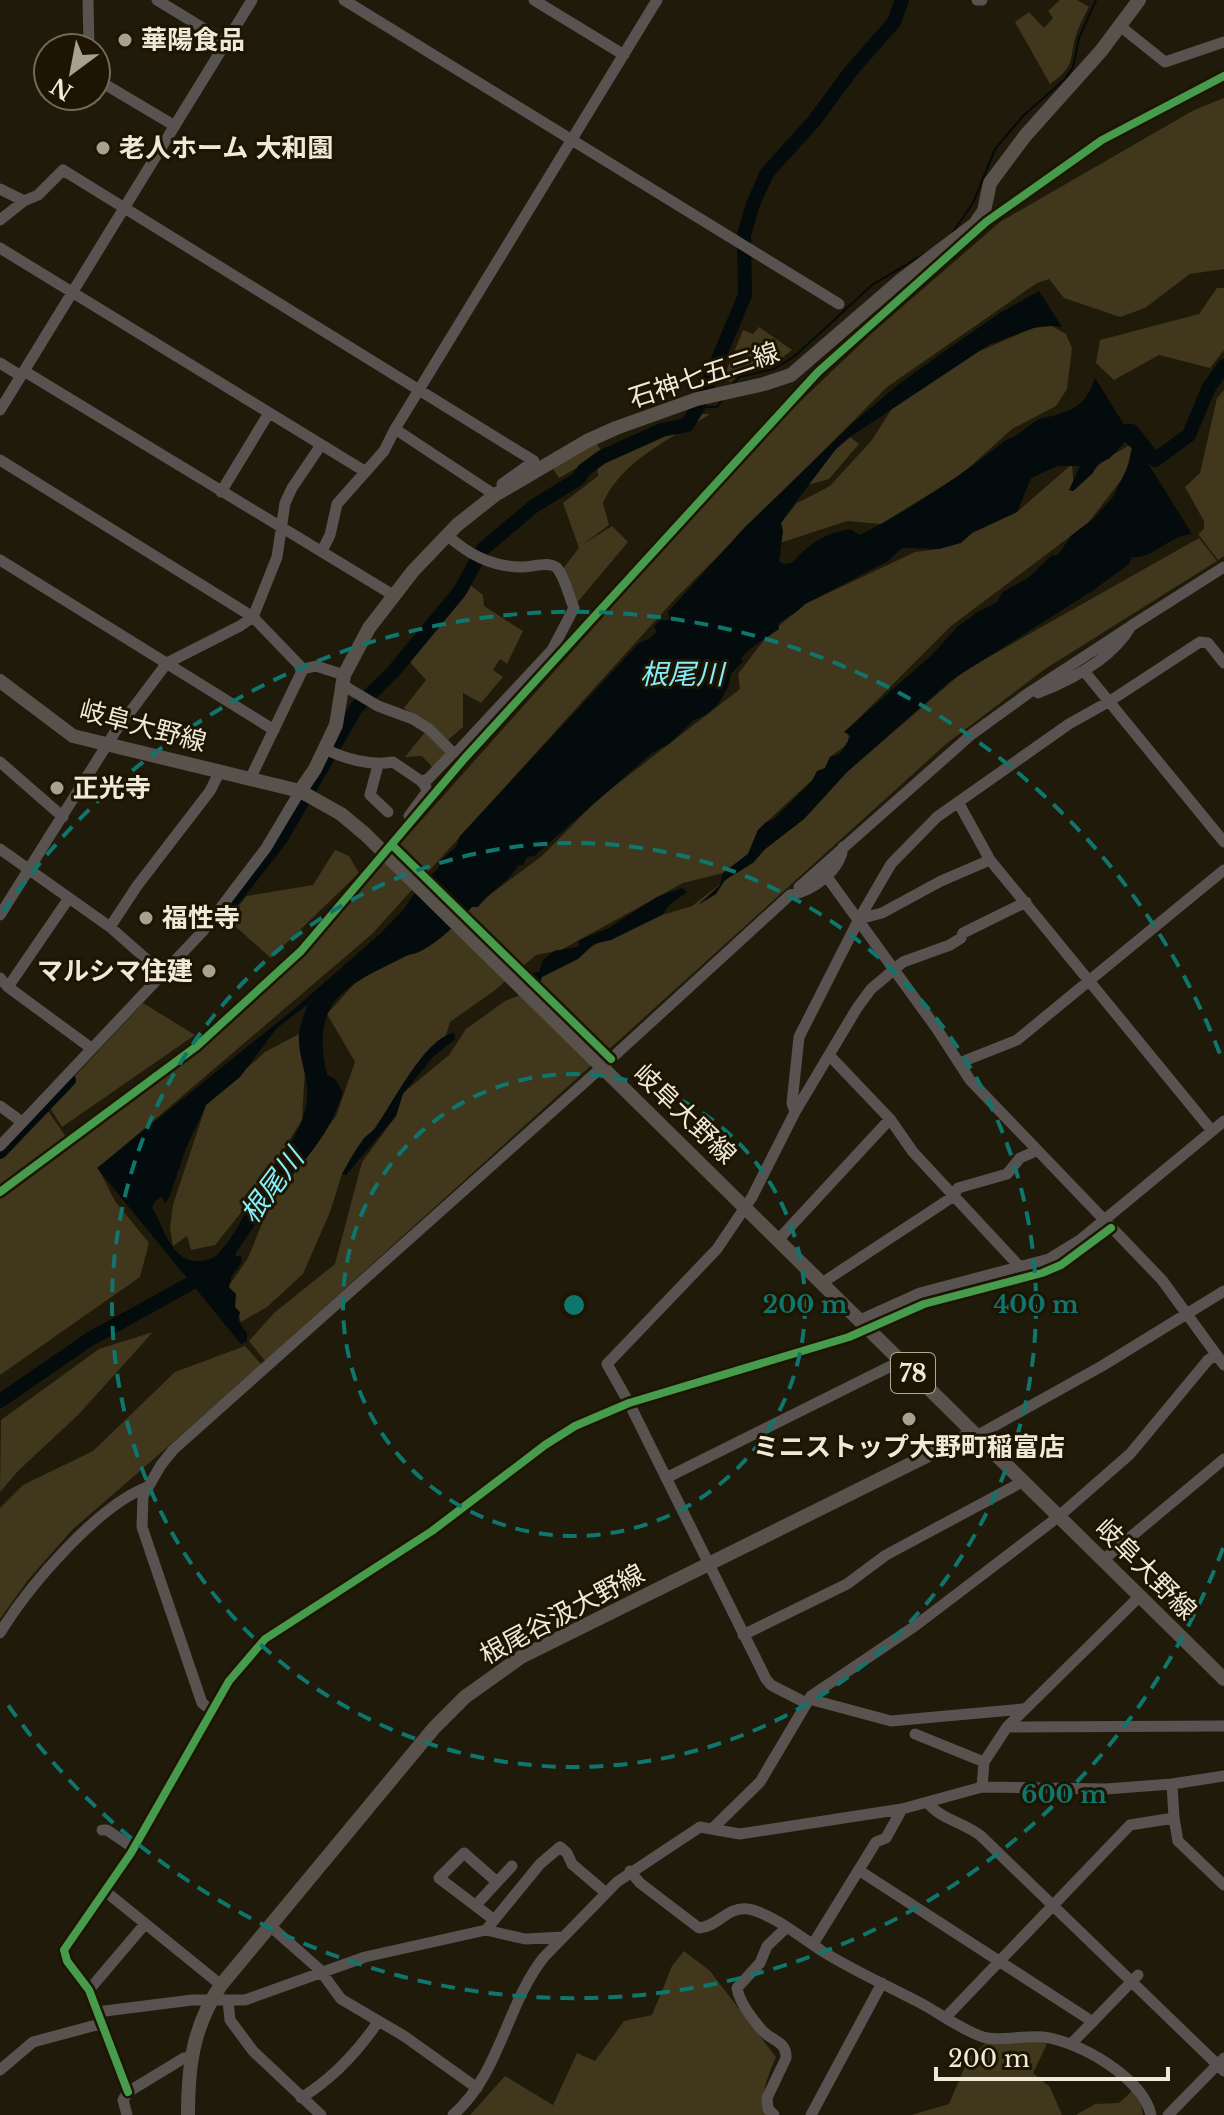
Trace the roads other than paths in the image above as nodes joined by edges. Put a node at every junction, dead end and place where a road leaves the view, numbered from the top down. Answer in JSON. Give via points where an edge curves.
{"nodes":[{"id":1,"x":88,"y":0,"type":"edge"},
{"id":2,"x":157,"y":0,"type":"edge"},
{"id":3,"x":252,"y":0,"type":"edge"},
{"id":4,"x":344,"y":0,"type":"edge"},
{"id":5,"x":534,"y":0,"type":"edge"},
{"id":6,"x":657,"y":0,"type":"edge"},
{"id":7,"x":1139,"y":0,"type":"edge"},
{"id":8,"x":1120,"y":26,"type":"junction"},
{"id":9,"x":89,"y":32,"type":"edge"},
{"id":10,"x":226,"y":42,"type":"junction"},
{"id":11,"x":1224,"y":42,"type":"edge"},
{"id":12,"x":624,"y":55,"type":"junction"},
{"id":13,"x":1224,"y":76,"type":"edge"},
{"id":14,"x":112,"y":89,"type":"edge"},
{"id":15,"x":175,"y":126,"type":"junction"},
{"id":16,"x":572,"y":141,"type":"junction"},
{"id":17,"x":0,"y":189,"type":"edge"},
{"id":18,"x":24,"y":201,"type":"junction"},
{"id":19,"x":124,"y":209,"type":"junction"},
{"id":20,"x":0,"y":220,"type":"edge"},
{"id":21,"x":0,"y":248,"type":"edge"},
{"id":22,"x":72,"y":292,"type":"junction"},
{"id":23,"x":839,"y":304,"type":"dead end"},
{"id":24,"x":0,"y":363,"type":"edge"},
{"id":25,"x":23,"y":373,"type":"junction"},
{"id":26,"x":420,"y":390,"type":"junction"},
{"id":27,"x":0,"y":410,"type":"edge"},
{"id":28,"x":269,"y":413,"type":"junction"},
{"id":29,"x":395,"y":429,"type":"junction"},
{"id":30,"x":321,"y":445,"type":"junction"},
{"id":31,"x":0,"y":460,"type":"edge"},
{"id":32,"x":366,"y":472,"type":"junction"},
{"id":33,"x":221,"y":492,"type":"junction"},
{"id":34,"x":493,"y":493,"type":"junction"},
{"id":35,"x":282,"y":528,"type":"junction"},
{"id":36,"x":447,"y":535,"type":"junction"},
{"id":37,"x":323,"y":549,"type":"junction"},
{"id":38,"x":0,"y":560,"type":"edge"},
{"id":39,"x":1224,"y":567,"type":"edge"},
{"id":40,"x":393,"y":595,"type":"junction"},
{"id":41,"x":253,"y":617,"type":"junction"},
{"id":42,"x":1131,"y":626,"type":"junction"},
{"id":43,"x":167,"y":663,"type":"junction"},
{"id":44,"x":1224,"y":663,"type":"edge"},
{"id":45,"x":303,"y":669,"type":"junction"},
{"id":46,"x":1084,"y":671,"type":"junction"},
{"id":47,"x":342,"y":680,"type":"junction"},
{"id":48,"x":0,"y":681,"type":"edge"},
{"id":49,"x":1030,"y":692,"type":"junction"},
{"id":50,"x":1110,"y":701,"type":"junction"},
{"id":51,"x":274,"y":730,"type":"junction"},
{"id":52,"x":106,"y":745,"type":"junction"},
{"id":53,"x":330,"y":751,"type":"junction"},
{"id":54,"x":453,"y":753,"type":"junction"},
{"id":55,"x":0,"y":762,"type":"edge"},
{"id":56,"x":378,"y":765,"type":"junction"},
{"id":57,"x":220,"y":771,"type":"junction"},
{"id":58,"x":251,"y":777,"type":"junction"},
{"id":59,"x":421,"y":781,"type":"junction"},
{"id":60,"x":305,"y":793,"type":"junction"},
{"id":61,"x":958,"y":802,"type":"junction"},
{"id":62,"x":388,"y":812,"type":"dead end"},
{"id":63,"x":63,"y":817,"type":"junction"},
{"id":64,"x":402,"y":835,"type":"junction"},
{"id":65,"x":1224,"y":842,"type":"edge"},
{"id":66,"x":843,"y":847,"type":"junction"},
{"id":67,"x":0,"y":849,"type":"edge"},
{"id":68,"x":388,"y":857,"type":"junction"},
{"id":69,"x":990,"y":860,"type":"junction"},
{"id":70,"x":1224,"y":870,"type":"edge"},
{"id":71,"x":30,"y":871,"type":"junction"},
{"id":72,"x":827,"y":877,"type":"junction"},
{"id":73,"x":790,"y":895,"type":"junction"},
{"id":74,"x":69,"y":898,"type":"junction"},
{"id":75,"x":1026,"y":902,"type":"junction"},
{"id":76,"x":0,"y":915,"type":"edge"},
{"id":77,"x":859,"y":919,"type":"junction"},
{"id":78,"x":110,"y":927,"type":"junction"},
{"id":79,"x":893,"y":969,"type":"junction"},
{"id":80,"x":161,"y":972,"type":"junction"},
{"id":81,"x":1089,"y":980,"type":"junction"},
{"id":82,"x":4,"y":982,"type":"edge"},
{"id":83,"x":91,"y":1048,"type":"junction"},
{"id":84,"x":829,"y":1055,"type":"junction"},
{"id":85,"x":598,"y":1063,"type":"junction"},
{"id":86,"x":959,"y":1063,"type":"junction"},
{"id":87,"x":0,"y":1106,"type":"edge"},
{"id":88,"x":795,"y":1112,"type":"junction"},
{"id":89,"x":890,"y":1119,"type":"junction"},
{"id":90,"x":1224,"y":1121,"type":"edge"},
{"id":91,"x":22,"y":1122,"type":"junction"},
{"id":92,"x":1212,"y":1131,"type":"junction"},
{"id":93,"x":0,"y":1146,"type":"edge"},
{"id":94,"x":1036,"y":1151,"type":"junction"},
{"id":95,"x":0,"y":1192,"type":"edge"},
{"id":96,"x":954,"y":1196,"type":"junction"},
{"id":97,"x":745,"y":1207,"type":"junction"},
{"id":98,"x":1106,"y":1224,"type":"junction"},
{"id":99,"x":778,"y":1240,"type":"junction"},
{"id":100,"x":1020,"y":1267,"type":"junction"},
{"id":101,"x":822,"y":1283,"type":"junction"},
{"id":102,"x":1224,"y":1291,"type":"edge"},
{"id":103,"x":1187,"y":1312,"type":"junction"},
{"id":104,"x":864,"y":1324,"type":"junction"},
{"id":105,"x":1221,"y":1359,"type":"edge"},
{"id":106,"x":901,"y":1361,"type":"junction"},
{"id":107,"x":629,"y":1403,"type":"junction"},
{"id":108,"x":973,"y":1433,"type":"junction"},
{"id":109,"x":1224,"y":1459,"type":"edge"},
{"id":110,"x":666,"y":1478,"type":"junction"},
{"id":111,"x":1022,"y":1482,"type":"junction"},
{"id":112,"x":147,"y":1487,"type":"junction"},
{"id":113,"x":1058,"y":1517,"type":"junction"},
{"id":114,"x":1103,"y":1560,"type":"junction"},
{"id":115,"x":709,"y":1564,"type":"junction"},
{"id":116,"x":1140,"y":1596,"type":"junction"},
{"id":117,"x":0,"y":1633,"type":"edge"},
{"id":118,"x":743,"y":1635,"type":"junction"},
{"id":119,"x":1224,"y":1679,"type":"edge"},
{"id":120,"x":807,"y":1701,"type":"junction"},
{"id":121,"x":1023,"y":1709,"type":"junction"},
{"id":122,"x":212,"y":1711,"type":"junction"},
{"id":123,"x":1224,"y":1726,"type":"edge"},
{"id":124,"x":1007,"y":1727,"type":"junction"},
{"id":125,"x":915,"y":1734,"type":"dead end"},
{"id":126,"x":984,"y":1762,"type":"junction"},
{"id":127,"x":1224,"y":1776,"type":"edge"},
{"id":128,"x":1172,"y":1784,"type":"junction"},
{"id":129,"x":982,"y":1787,"type":"junction"},
{"id":130,"x":928,"y":1803,"type":"junction"},
{"id":131,"x":902,"y":1809,"type":"junction"},
{"id":132,"x":1174,"y":1818,"type":"junction"},
{"id":133,"x":713,"y":1828,"type":"junction"},
{"id":134,"x":102,"y":1830,"type":"dead end"},
{"id":135,"x":132,"y":1847,"type":"junction"},
{"id":136,"x":512,"y":1866,"type":"dead end"},
{"id":137,"x":630,"y":1871,"type":"junction"},
{"id":138,"x":860,"y":1871,"type":"junction"},
{"id":139,"x":497,"y":1882,"type":"junction"},
{"id":140,"x":1224,"y":1885,"type":"edge"},
{"id":141,"x":105,"y":1891,"type":"junction"},
{"id":142,"x":606,"y":1893,"type":"junction"},
{"id":143,"x":476,"y":1905,"type":"junction"},
{"id":144,"x":1053,"y":1905,"type":"junction"},
{"id":145,"x":493,"y":1919,"type":"junction"},
{"id":146,"x":145,"y":1924,"type":"junction"},
{"id":147,"x":269,"y":1925,"type":"junction"},
{"id":148,"x":786,"y":1928,"type":"junction"},
{"id":149,"x":486,"y":1930,"type":"junction"},
{"id":150,"x":563,"y":1937,"type":"junction"},
{"id":151,"x":813,"y":1944,"type":"junction"},
{"id":152,"x":999,"y":1960,"type":"junction"},
{"id":153,"x":321,"y":1974,"type":"junction"},
{"id":154,"x":1134,"y":1978,"type":"junction"},
{"id":155,"x":882,"y":1983,"type":"junction"},
{"id":156,"x":221,"y":1985,"type":"junction"},
{"id":157,"x":89,"y":1990,"type":"junction"},
{"id":158,"x":211,"y":1999,"type":"junction"},
{"id":159,"x":228,"y":2001,"type":"junction"},
{"id":160,"x":946,"y":2017,"type":"junction"},
{"id":161,"x":98,"y":2018,"type":"junction"},
{"id":162,"x":378,"y":2022,"type":"junction"},
{"id":163,"x":1093,"y":2022,"type":"junction"},
{"id":164,"x":1072,"y":2043,"type":"junction"},
{"id":165,"x":191,"y":2057,"type":"junction"},
{"id":166,"x":1222,"y":2064,"type":"edge"},
{"id":167,"x":0,"y":2070,"type":"edge"},
{"id":168,"x":477,"y":2088,"type":"junction"},
{"id":169,"x":128,"y":2092,"type":"junction"},
{"id":170,"x":301,"y":2098,"type":"junction"},
{"id":171,"x":127,"y":2115,"type":"edge"},
{"id":172,"x":188,"y":2115,"type":"edge"},
{"id":173,"x":321,"y":2115,"type":"edge"},
{"id":174,"x":453,"y":2115,"type":"edge"},
{"id":175,"x":774,"y":2115,"type":"edge"},
{"id":176,"x":811,"y":2115,"type":"edge"},
{"id":177,"x":1151,"y":2115,"type":"edge"},
{"id":178,"x":1168,"y":2115,"type":"edge"}],
"edges":[{"from":1,"to":9,"type":"street"},
{"from":2,"to":10,"type":"street"},
{"from":3,"to":10,"type":"street"},
{"from":4,"to":16,"type":"street"},
{"from":5,"to":12,"type":"street"},
{"from":6,"to":12,"type":"street"},
{"from":7,"to":8,"type":"main road","name":"石神七五三線"},
{"from":8,"to":11,"type":"street","via":[[1165,62]]},
{"from":8,"to":34,"type":"main road","name":"石神七五三線","via":[[990,183],[975,224],[791,375],[697,399],[616,428]]},
{"from":10,"to":15,"type":"street"},
{"from":12,"to":16,"type":"street"},
{"from":13,"to":64,"type":"street","via":[[1102,140],[986,222],[818,372],[464,759]]},
{"from":14,"to":15,"type":"street"},
{"from":15,"to":19,"type":"street"},
{"from":16,"to":23,"type":"street"},
{"from":16,"to":26,"type":"street"},
{"from":17,"to":18,"type":"street"},
{"from":18,"to":19,"type":"street","via":[[38,195],[63,170]]},
{"from":18,"to":20,"type":"street"},
{"from":19,"to":22,"type":"street"},
{"from":19,"to":26,"type":"street"},
{"from":21,"to":22,"type":"street"},
{"from":22,"to":25,"type":"street"},
{"from":22,"to":28,"type":"street"},
{"from":24,"to":25,"type":"street"},
{"from":25,"to":27,"type":"street"},
{"from":25,"to":33,"type":"street"},
{"from":26,"to":29,"type":"street"},
{"from":26,"to":34,"type":"street","via":[[534,461]]},
{"from":28,"to":30,"type":"street"},
{"from":28,"to":33,"type":"street"},
{"from":29,"to":32,"type":"street"},
{"from":29,"to":34,"type":"street"},
{"from":30,"to":32,"type":"street"},
{"from":30,"to":35,"type":"street","via":[[292,488]]},
{"from":31,"to":41,"type":"street"},
{"from":32,"to":37,"type":"street","via":[[337,504]]},
{"from":33,"to":35,"type":"street"},
{"from":34,"to":36,"type":"main road","name":"石神七五三線"},
{"from":35,"to":37,"type":"street"},
{"from":35,"to":41,"type":"street","via":[[272,574]]},
{"from":36,"to":40,"type":"main road","name":"石神七五三線"},
{"from":36,"to":54,"type":"street","via":[[465,552],[486,561],[558,569],[574,608],[552,650]]},
{"from":37,"to":40,"type":"street"},
{"from":38,"to":43,"type":"street"},
{"from":39,"to":42,"type":"street"},
{"from":40,"to":47,"type":"main road","name":"石神七五三線"},
{"from":41,"to":43,"type":"street"},
{"from":41,"to":45,"type":"street"},
{"from":42,"to":46,"type":"street"},
{"from":42,"to":49,"type":"street"},
{"from":43,"to":51,"type":"street"},
{"from":43,"to":52,"type":"street"},
{"from":44,"to":50,"type":"street","via":[[1208,643],[1200,642]]},
{"from":45,"to":47,"type":"street","via":[[316,666]]},
{"from":45,"to":51,"type":"street"},
{"from":46,"to":49,"type":"street","via":[[1039,694]]},
{"from":46,"to":50,"type":"street"},
{"from":47,"to":53,"type":"main road","name":"石神七五三線"},
{"from":47,"to":54,"type":"street","via":[[378,706],[429,729]]},
{"from":48,"to":52,"type":"main road","name":"岐阜大野線","number":"78","via":[[73,736]]},
{"from":49,"to":66,"type":"street","via":[[972,734]]},
{"from":50,"to":61,"type":"street"},
{"from":50,"to":65,"type":"street"},
{"from":51,"to":58,"type":"street"},
{"from":52,"to":57,"type":"main road","name":"岐阜大野線","number":"78"},
{"from":52,"to":63,"type":"street"},
{"from":53,"to":56,"type":"street"},
{"from":53,"to":60,"type":"main road","name":"石神七五三線"},
{"from":54,"to":59,"type":"street"},
{"from":55,"to":63,"type":"street"},
{"from":56,"to":59,"type":"street","via":[[393,762]]},
{"from":56,"to":62,"type":"street","via":[[370,795]]},
{"from":57,"to":58,"type":"main road","name":"岐阜大野線","number":"78"},
{"from":57,"to":78,"type":"street"},
{"from":58,"to":60,"type":"main road","name":"岐阜大野線","number":"78"},
{"from":59,"to":64,"type":"street","via":[[426,793],[403,825]]},
{"from":60,"to":68,"type":"main road","name":"岐阜大野線","number":"78","via":[[341,814]]},
{"from":60,"to":80,"type":"street","via":[[203,931]]},
{"from":61,"to":69,"type":"street"},
{"from":61,"to":77,"type":"street","via":[[891,864]]},
{"from":63,"to":71,"type":"street"},
{"from":64,"to":68,"type":"street"},
{"from":66,"to":72,"type":"street"},
{"from":66,"to":73,"type":"street"},
{"from":67,"to":71,"type":"street"},
{"from":68,"to":85,"type":"main road","name":"岐阜大野線","number":"78"},
{"from":68,"to":95,"type":"street","via":[[301,951],[232,1015]]},
{"from":69,"to":75,"type":"street"},
{"from":69,"to":77,"type":"street"},
{"from":70,"to":81,"type":"street"},
{"from":71,"to":74,"type":"street"},
{"from":71,"to":76,"type":"street"},
{"from":72,"to":73,"type":"street"},
{"from":72,"to":77,"type":"street"},
{"from":73,"to":85,"type":"street"},
{"from":74,"to":78,"type":"street"},
{"from":74,"to":82,"type":"street"},
{"from":75,"to":79,"type":"street","via":[[963,933],[950,945]]},
{"from":75,"to":81,"type":"street"},
{"from":77,"to":79,"type":"street"},
{"from":77,"to":88,"type":"street","via":[[799,1037]]},
{"from":78,"to":80,"type":"street"},
{"from":79,"to":84,"type":"street","via":[[871,989]]},
{"from":79,"to":86,"type":"street"},
{"from":80,"to":83,"type":"street"},
{"from":81,"to":86,"type":"street","via":[[1017,1040]]},
{"from":81,"to":92,"type":"street"},
{"from":82,"to":83,"type":"street"},
{"from":83,"to":91,"type":"street"},
{"from":84,"to":88,"type":"street"},
{"from":84,"to":89,"type":"street"},
{"from":85,"to":97,"type":"main road","name":"岐阜大野線","number":"78"},
{"from":85,"to":112,"type":"street","via":[[173,1450]]},
{"from":86,"to":94,"type":"street"},
{"from":87,"to":91,"type":"street"},
{"from":88,"to":97,"type":"street"},
{"from":89,"to":96,"type":"street"},
{"from":89,"to":99,"type":"street"},
{"from":90,"to":92,"type":"street"},
{"from":91,"to":93,"type":"street"},
{"from":92,"to":98,"type":"street"},
{"from":94,"to":96,"type":"street","via":[[1020,1158],[1007,1174],[958,1188]]},
{"from":94,"to":98,"type":"street"},
{"from":96,"to":100,"type":"street"},
{"from":96,"to":101,"type":"street"},
{"from":97,"to":99,"type":"main road","name":"岐阜大野線","number":"78"},
{"from":97,"to":107,"type":"street","via":[[704,1265],[609,1359]]},
{"from":98,"to":100,"type":"street","via":[[1049,1259]]},
{"from":98,"to":103,"type":"street"},
{"from":98,"to":104,"type":"street","via":[[1061,1265],[1042,1273]]},
{"from":99,"to":101,"type":"main road","name":"岐阜大野線","number":"78"},
{"from":100,"to":104,"type":"street","via":[[920,1293]]},
{"from":101,"to":104,"type":"main road","name":"岐阜大野線","number":"78"},
{"from":102,"to":103,"type":"street"},
{"from":103,"to":105,"type":"street"},
{"from":103,"to":108,"type":"street","via":[[1089,1374],[980,1434]]},
{"from":104,"to":106,"type":"main road","name":"岐阜大野線","number":"78"},
{"from":104,"to":107,"type":"street"},
{"from":105,"to":113,"type":"street","via":[[1208,1360],[1130,1454]]},
{"from":106,"to":108,"type":"main road","name":"岐阜大野線","number":"78"},
{"from":106,"to":110,"type":"street"},
{"from":107,"to":110,"type":"street"},
{"from":107,"to":122,"type":"street","via":[[575,1426],[432,1531],[265,1639],[229,1681]]},
{"from":108,"to":111,"type":"main road","name":"岐阜大野線","number":"78"},
{"from":108,"to":115,"type":"main road","name":"根尾谷汲大野線"},
{"from":109,"to":114,"type":"street"},
{"from":110,"to":115,"type":"street"},
{"from":111,"to":113,"type":"main road","name":"岐阜大野線","number":"78"},
{"from":111,"to":118,"type":"street","via":[[886,1555],[847,1584]]},
{"from":112,"to":117,"type":"street","via":[[110,1507],[78,1538]]},
{"from":112,"to":122,"type":"street","via":[[142,1527],[202,1703]]},
{"from":113,"to":114,"type":"main road","name":"岐阜大野線","number":"78"},
{"from":113,"to":120,"type":"street"},
{"from":114,"to":116,"type":"main road","name":"岐阜大野線","number":"78"},
{"from":115,"to":118,"type":"street"},
{"from":115,"to":147,"type":"main road","name":"根尾谷汲大野線","via":[[521,1657],[465,1697]]},
{"from":116,"to":119,"type":"main road","name":"岐阜大野線","number":"78"},
{"from":116,"to":121,"type":"street"},
{"from":118,"to":120,"type":"street","via":[[771,1685]]},
{"from":120,"to":121,"type":"street","via":[[891,1721]]},
{"from":120,"to":133,"type":"street","via":[[760,1782]]},
{"from":121,"to":124,"type":"street"},
{"from":122,"to":135,"type":"street"},
{"from":123,"to":124,"type":"street"},
{"from":124,"to":126,"type":"street"},
{"from":125,"to":126,"type":"street"},
{"from":126,"to":129,"type":"street"},
{"from":127,"to":128,"type":"street"},
{"from":128,"to":129,"type":"street"},
{"from":128,"to":132,"type":"street"},
{"from":129,"to":130,"type":"street"},
{"from":130,"to":131,"type":"street"},
{"from":130,"to":144,"type":"street","via":[[975,1831]]},
{"from":131,"to":133,"type":"street","via":[[740,1834]]},
{"from":131,"to":138,"type":"street"},
{"from":132,"to":140,"type":"street","via":[[1178,1841]]},
{"from":132,"to":144,"type":"street","via":[[1130,1825]]},
{"from":133,"to":137,"type":"street","via":[[700,1827]]},
{"from":134,"to":135,"type":"street"},
{"from":135,"to":141,"type":"street"},
{"from":136,"to":139,"type":"street"},
{"from":137,"to":142,"type":"street"},
{"from":137,"to":148,"type":"street","via":[[699,1928],[708,1928],[735,1909],[751,1909]]},
{"from":138,"to":151,"type":"street"},
{"from":138,"to":152,"type":"street"},
{"from":139,"to":143,"type":"street"},
{"from":139,"to":143,"type":"street","via":[[464,1853],[439,1878]]},
{"from":141,"to":146,"type":"street"},
{"from":141,"to":157,"type":"street","via":[[64,1950]]},
{"from":142,"to":145,"type":"street","via":[[560,1847]]},
{"from":142,"to":150,"type":"street"},
{"from":143,"to":145,"type":"street"},
{"from":144,"to":152,"type":"street"},
{"from":144,"to":154,"type":"street"},
{"from":145,"to":149,"type":"street"},
{"from":146,"to":156,"type":"street"},
{"from":146,"to":157,"type":"street"},
{"from":147,"to":153,"type":"street"},
{"from":147,"to":156,"type":"main road","name":"根尾谷汲大野線"},
{"from":148,"to":151,"type":"street"},
{"from":148,"to":175,"type":"street","via":[[737,1988],[762,2031],[786,2051],[767,2098]]},
{"from":149,"to":150,"type":"street","via":[[525,1939]]},
{"from":149,"to":153,"type":"street","via":[[365,1957]]},
{"from":150,"to":168,"type":"street","via":[[533,1970]]},
{"from":151,"to":155,"type":"street"},
{"from":152,"to":160,"type":"street"},
{"from":152,"to":163,"type":"street"},
{"from":153,"to":159,"type":"street"},
{"from":153,"to":162,"type":"street","via":[[341,1999]]},
{"from":154,"to":163,"type":"street"},
{"from":154,"to":166,"type":"street"},
{"from":155,"to":160,"type":"street"},
{"from":155,"to":176,"type":"street"},
{"from":156,"to":158,"type":"main road","name":"根尾谷汲大野線"},
{"from":157,"to":161,"type":"street"},
{"from":158,"to":159,"type":"street"},
{"from":158,"to":161,"type":"street"},
{"from":158,"to":165,"type":"main road","name":"根尾谷汲大野線"},
{"from":159,"to":170,"type":"street","via":[[230,2020],[253,2051]]},
{"from":160,"to":164,"type":"street","via":[[985,2038],[1023,2035]]},
{"from":161,"to":167,"type":"street","via":[[33,2042]]},
{"from":161,"to":169,"type":"street"},
{"from":162,"to":168,"type":"street"},
{"from":162,"to":170,"type":"street","via":[[330,2077]]},
{"from":163,"to":164,"type":"street"},
{"from":164,"to":177,"type":"street","via":[[1134,2085]]},
{"from":165,"to":169,"type":"street"},
{"from":165,"to":172,"type":"main road","name":"根尾谷汲大野線"},
{"from":166,"to":178,"type":"street"},
{"from":168,"to":174,"type":"street"},
{"from":169,"to":171,"type":"street","via":[[123,2100]]},
{"from":170,"to":173,"type":"street"}]}
